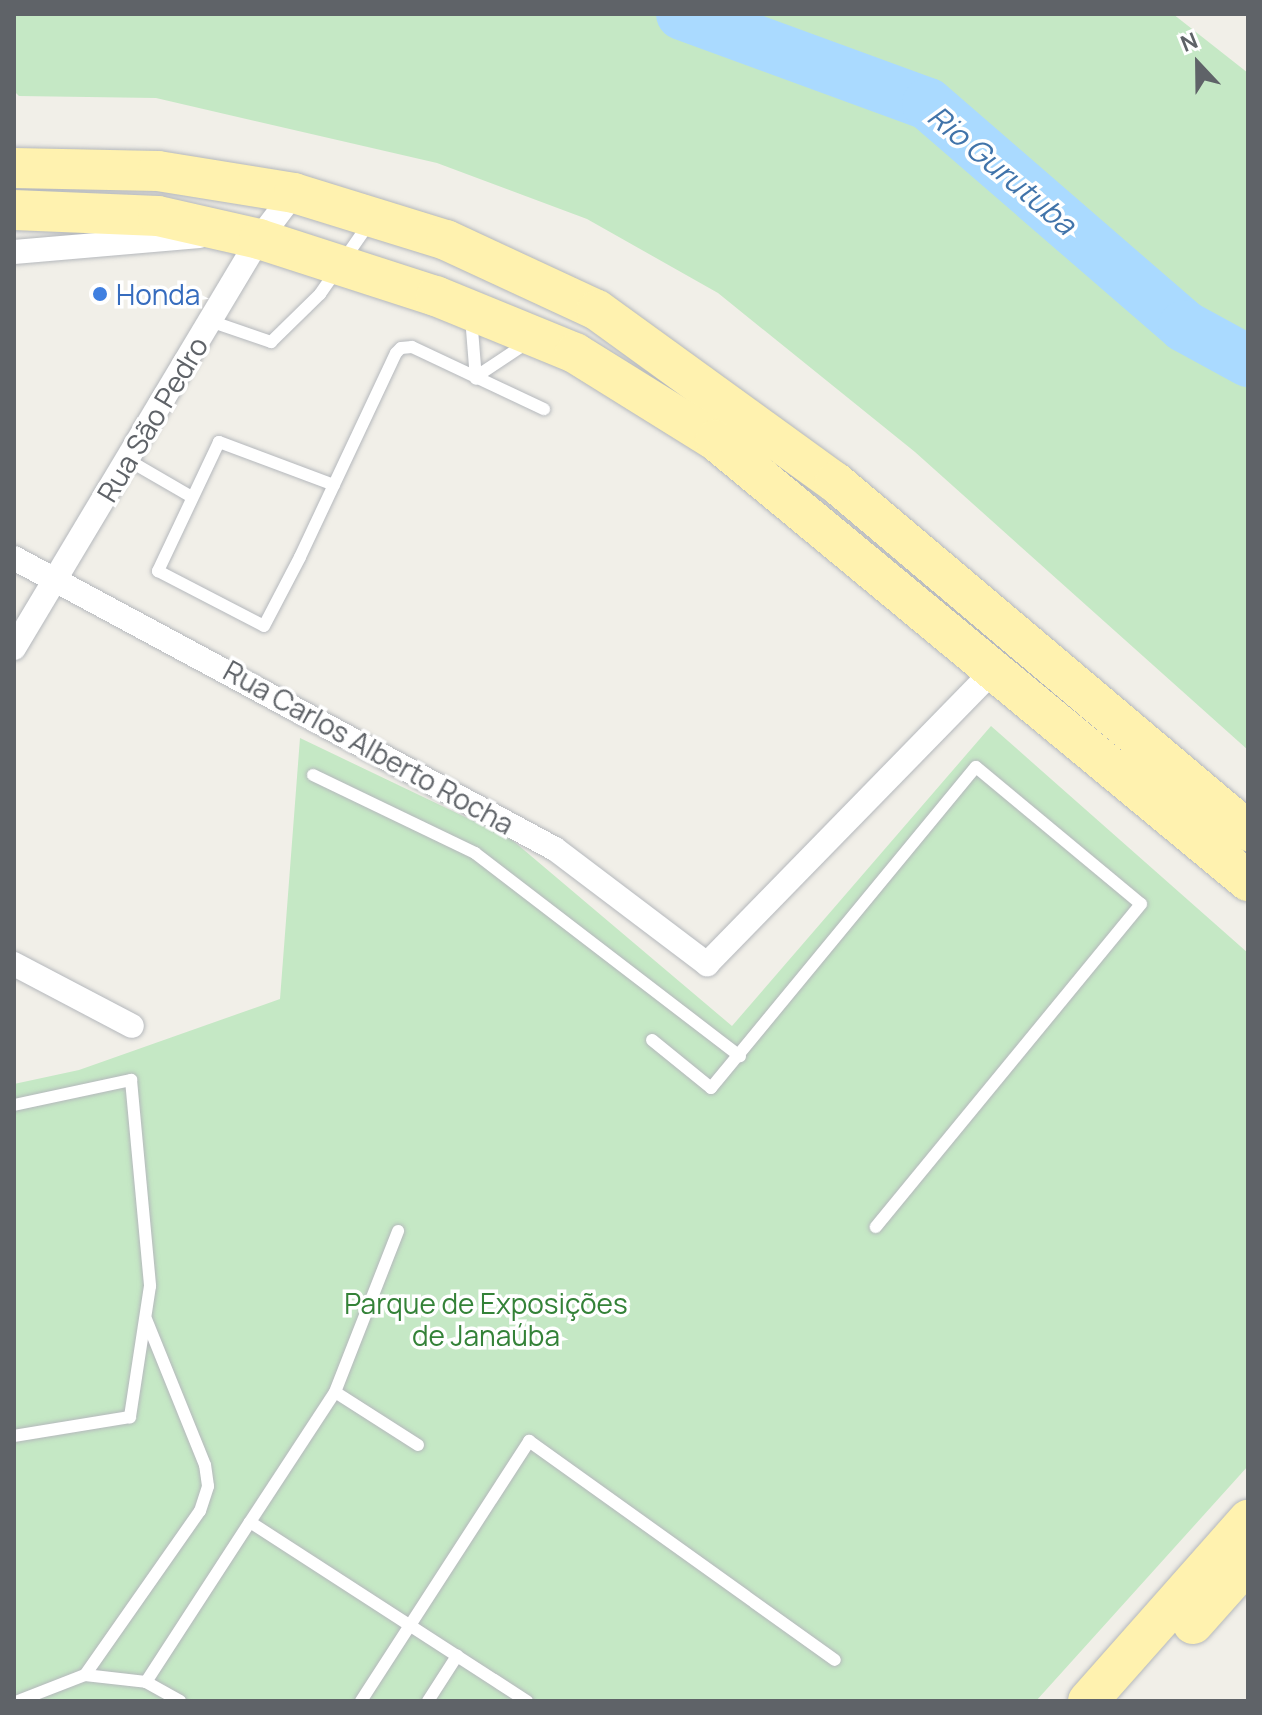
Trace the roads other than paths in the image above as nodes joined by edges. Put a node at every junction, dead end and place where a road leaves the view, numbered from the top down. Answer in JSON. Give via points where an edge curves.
{"nodes":[{"id":1,"x":14,"y":168,"type":"edge"},
{"id":2,"x":294,"y":193,"type":"junction"},
{"id":3,"x":14,"y":210,"type":"edge"},
{"id":4,"x":374,"y":217,"type":"junction"},
{"id":5,"x":246,"y":236,"type":"junction"},
{"id":6,"x":14,"y":252,"type":"edge"},
{"id":7,"x":340,"y":264,"type":"junction"},
{"id":8,"x":470,"y":310,"type":"junction"},
{"id":9,"x":210,"y":321,"type":"junction"},
{"id":10,"x":536,"y":337,"type":"junction"},
{"id":11,"x":477,"y":377,"type":"junction"},
{"id":12,"x":544,"y":409,"type":"dead end"},
{"id":13,"x":128,"y":460,"type":"junction"},
{"id":14,"x":334,"y":485,"type":"junction"},
{"id":15,"x":190,"y":496,"type":"junction"},
{"id":16,"x":14,"y":558,"type":"edge"},
{"id":17,"x":58,"y":577,"type":"junction"},
{"id":18,"x":14,"y":648,"type":"edge"},
{"id":19,"x":995,"y":669,"type":"junction"},
{"id":20,"x":313,"y":775,"type":"dead end"},
{"id":21,"x":1248,"y":831,"type":"edge"},
{"id":22,"x":1248,"y":881,"type":"edge"},
{"id":23,"x":14,"y":964,"type":"edge"},
{"id":24,"x":132,"y":1026,"type":"dead end"},
{"id":25,"x":652,"y":1040,"type":"dead end"},
{"id":26,"x":740,"y":1056,"type":"junction"},
{"id":27,"x":14,"y":1105,"type":"edge"},
{"id":28,"x":876,"y":1227,"type":"dead end"},
{"id":29,"x":398,"y":1231,"type":"dead end"},
{"id":30,"x":145,"y":1316,"type":"junction"},
{"id":31,"x":335,"y":1392,"type":"junction"},
{"id":32,"x":14,"y":1436,"type":"edge"},
{"id":33,"x":418,"y":1445,"type":"dead end"},
{"id":34,"x":1248,"y":1520,"type":"edge"},
{"id":35,"x":250,"y":1522,"type":"junction"},
{"id":36,"x":1248,"y":1562,"type":"edge"},
{"id":37,"x":412,"y":1627,"type":"junction"},
{"id":38,"x":457,"y":1656,"type":"junction"},
{"id":39,"x":835,"y":1660,"type":"dead end"},
{"id":40,"x":85,"y":1675,"type":"junction"},
{"id":41,"x":146,"y":1682,"type":"junction"},
{"id":42,"x":512,"y":1697,"type":"edge"},
{"id":43,"x":18,"y":1701,"type":"edge"},
{"id":44,"x":180,"y":1701,"type":"edge"},
{"id":45,"x":361,"y":1701,"type":"edge"},
{"id":46,"x":428,"y":1701,"type":"edge"},
{"id":47,"x":527,"y":1701,"type":"edge"},
{"id":48,"x":1088,"y":1701,"type":"edge"},
{"id":49,"x":1123,"y":1701,"type":"edge"}],
"edges":[{"from":1,"to":2,"type":"main road","via":[[158,171]]},
{"from":2,"to":4,"type":"main road"},
{"from":2,"to":5,"type":"street","name":"Rua São Pedro"},
{"from":3,"to":5,"type":"main road","via":[[158,216]]},
{"from":4,"to":7,"type":"lane"},
{"from":4,"to":21,"type":"main road","via":[[446,240],[610,319],[835,482]]},
{"from":5,"to":6,"type":"street"},
{"from":5,"to":7,"type":"main road"},
{"from":5,"to":9,"type":"street","name":"Rua São Pedro"},
{"from":7,"to":8,"type":"main road"},
{"from":7,"to":9,"type":"lane","via":[[320,294],[271,342]]},
{"from":8,"to":10,"type":"main road"},
{"from":8,"to":11,"type":"lane"},
{"from":9,"to":13,"type":"street","name":"Rua São Pedro"},
{"from":10,"to":11,"type":"lane"},
{"from":10,"to":19,"type":"main road","via":[[575,353],[715,440]]},
{"from":11,"to":12,"type":"lane"},
{"from":11,"to":14,"type":"lane","via":[[412,347],[401,348]]},
{"from":13,"to":15,"type":"lane"},
{"from":13,"to":17,"type":"street","name":"Rua São Pedro"},
{"from":14,"to":15,"type":"lane","via":[[219,442]]},
{"from":14,"to":15,"type":"lane","via":[[264,626],[158,571]]},
{"from":16,"to":17,"type":"street","name":"Rua Carlos Alberto Rocha"},
{"from":17,"to":18,"type":"street","name":"Rua São Pedro"},
{"from":17,"to":19,"type":"street","name":"Rua Carlos Alberto Rocha","via":[[555,849],[707,964]]},
{"from":19,"to":22,"type":"main road"},
{"from":20,"to":26,"type":"lane","via":[[475,853]]},
{"from":23,"to":24,"type":"street"},
{"from":25,"to":26,"type":"lane","via":[[711,1088]]},
{"from":26,"to":28,"type":"lane","via":[[976,767],[1141,904]]},
{"from":27,"to":30,"type":"lane","via":[[131,1080],[150,1256]]},
{"from":29,"to":31,"type":"lane"},
{"from":30,"to":32,"type":"lane","via":[[130,1417]]},
{"from":30,"to":40,"type":"lane","via":[[205,1465],[208,1486],[200,1511]]},
{"from":31,"to":33,"type":"lane"},
{"from":31,"to":35,"type":"lane"},
{"from":34,"to":48,"type":"main road"},
{"from":35,"to":37,"type":"lane"},
{"from":35,"to":41,"type":"lane"},
{"from":36,"to":49,"type":"main road"},
{"from":37,"to":38,"type":"lane"},
{"from":37,"to":39,"type":"lane","via":[[529,1441]]},
{"from":37,"to":45,"type":"lane"},
{"from":38,"to":42,"type":"lane"},
{"from":38,"to":46,"type":"lane"},
{"from":40,"to":41,"type":"lane"},
{"from":40,"to":43,"type":"lane"},
{"from":41,"to":44,"type":"lane"},
{"from":42,"to":47,"type":"lane"}]}
